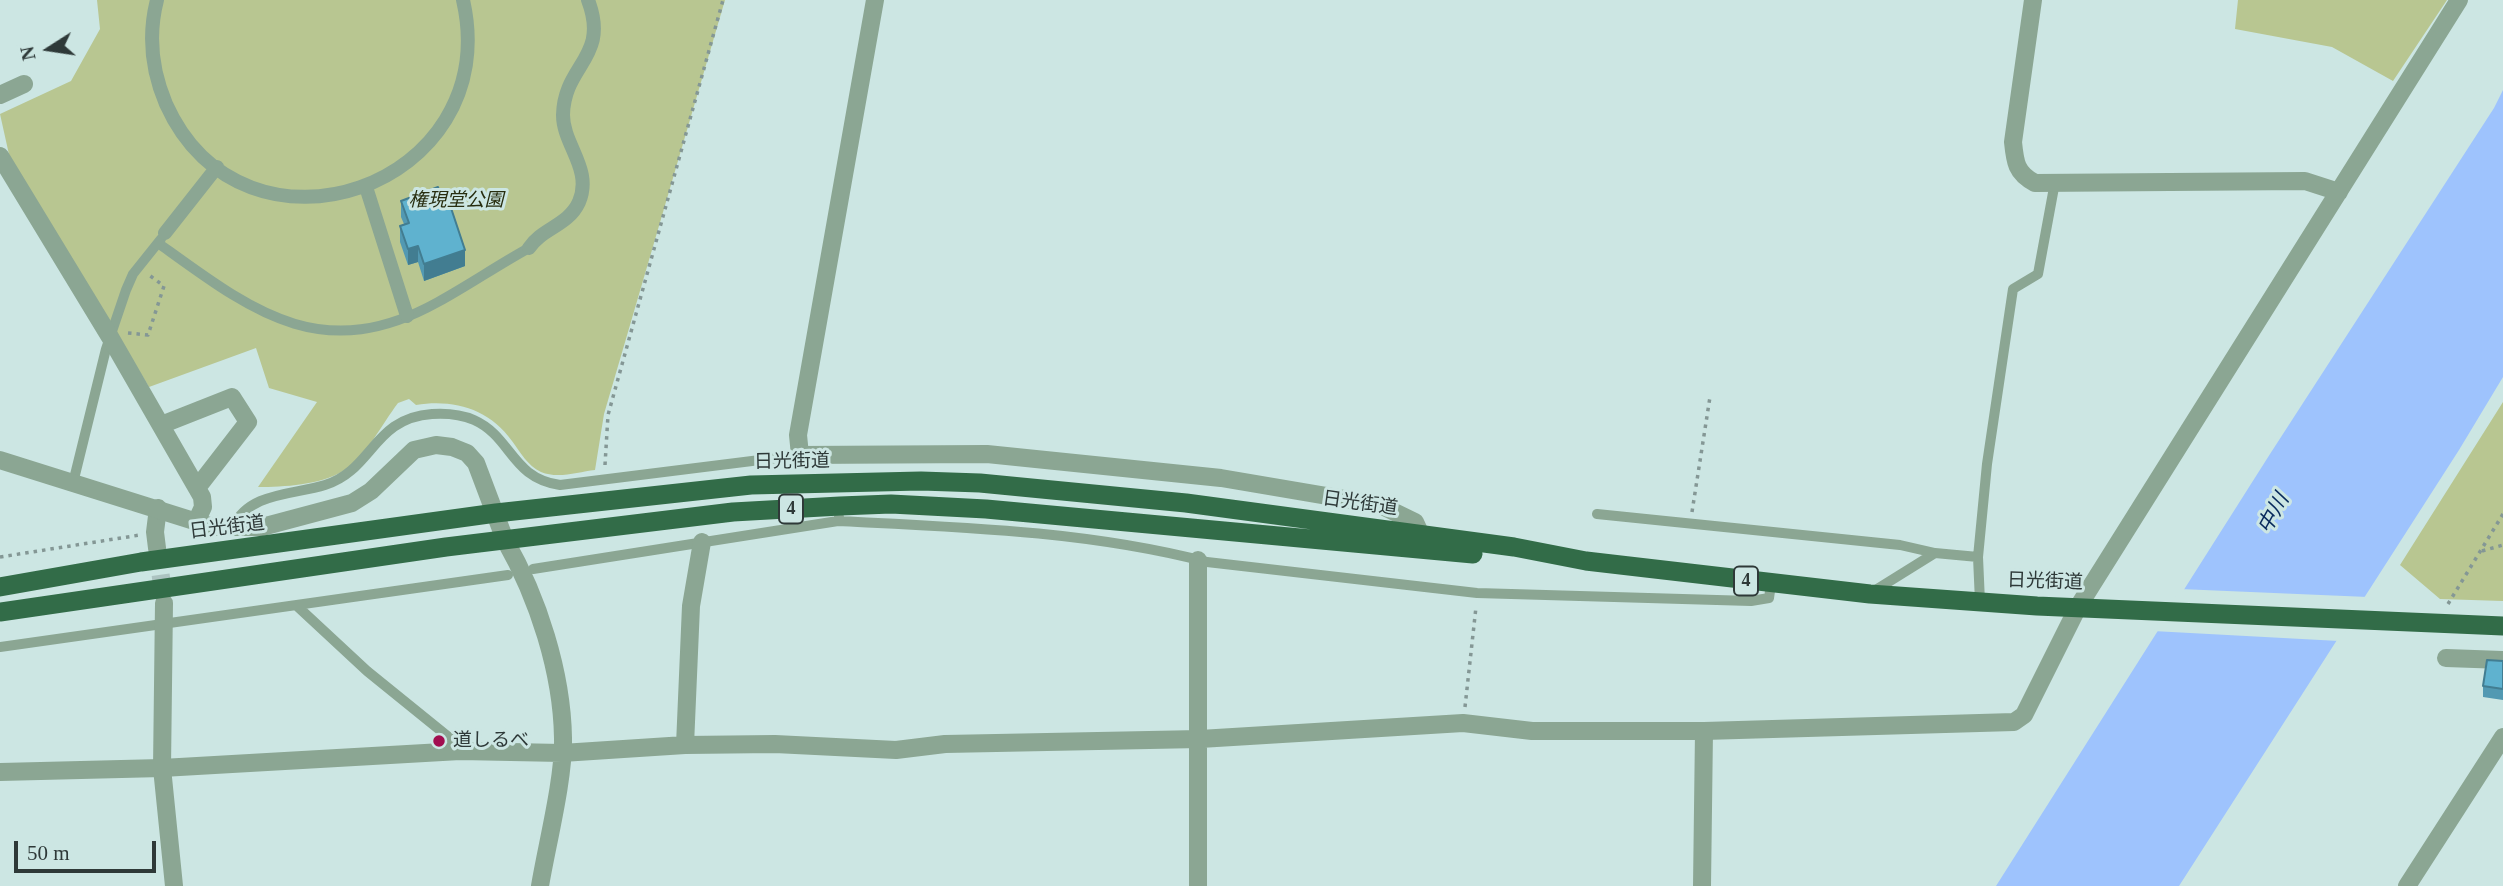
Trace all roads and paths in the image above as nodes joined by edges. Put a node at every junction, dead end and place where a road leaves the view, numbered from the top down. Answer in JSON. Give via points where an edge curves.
{"nodes":[{"id":1,"x":157,"y":0,"type":"edge"},
{"id":2,"x":463,"y":0,"type":"edge"},
{"id":3,"x":588,"y":0,"type":"edge"},
{"id":4,"x":723,"y":0,"type":"edge"},
{"id":5,"x":875,"y":0,"type":"edge"},
{"id":6,"x":2033,"y":0,"type":"edge"},
{"id":7,"x":2459,"y":0,"type":"edge"},
{"id":8,"x":24,"y":84,"type":"dead end"},
{"id":9,"x":0,"y":95,"type":"edge"},
{"id":10,"x":0,"y":156,"type":"edge"},
{"id":11,"x":217,"y":167,"type":"junction"},
{"id":12,"x":2055,"y":182,"type":"junction"},
{"id":13,"x":366,"y":187,"type":"junction"},
{"id":14,"x":2339,"y":192,"type":"junction"},
{"id":15,"x":161,"y":238,"type":"junction"},
{"id":16,"x":529,"y":248,"type":"joint"},
{"id":17,"x":147,"y":273,"type":"dead end"},
{"id":18,"x":407,"y":316,"type":"junction"},
{"id":19,"x":118,"y":335,"type":"junction"},
{"id":20,"x":1710,"y":397,"type":"dead end"},
{"id":21,"x":161,"y":425,"type":"junction"},
{"id":22,"x":800,"y":455,"type":"junction"},
{"id":23,"x":0,"y":460,"type":"edge"},
{"id":24,"x":606,"y":480,"type":"junction"},
{"id":25,"x":73,"y":483,"type":"junction"},
{"id":26,"x":197,"y":488,"type":"junction"},
{"id":27,"x":158,"y":508,"type":"junction"},
{"id":28,"x":496,"y":513,"type":"junction"},
{"id":29,"x":839,"y":513,"type":"junction"},
{"id":30,"x":1597,"y":514,"type":"dead end"},
{"id":31,"x":2503,"y":514,"type":"edge"},
{"id":32,"x":197,"y":520,"type":"junction"},
{"id":33,"x":1690,"y":523,"type":"junction"},
{"id":34,"x":233,"y":527,"type":"junction"},
{"id":35,"x":156,"y":540,"type":"joint"},
{"id":36,"x":505,"y":540,"type":"junction"},
{"id":37,"x":702,"y":542,"type":"junction"},
{"id":38,"x":1420,"y":543,"type":"junction"},
{"id":39,"x":2503,"y":545,"type":"edge"},
{"id":40,"x":2480,"y":551,"type":"junction"},
{"id":41,"x":1936,"y":553,"type":"junction"},
{"id":42,"x":0,"y":557,"type":"edge"},
{"id":43,"x":1978,"y":557,"type":"junction"},
{"id":44,"x":1198,"y":560,"type":"junction"},
{"id":45,"x":533,"y":569,"type":"dead end"},
{"id":46,"x":509,"y":575,"type":"dead end"},
{"id":47,"x":1771,"y":584,"type":"junction"},
{"id":48,"x":0,"y":587,"type":"edge"},
{"id":49,"x":1477,"y":593,"type":"junction"},
{"id":50,"x":1870,"y":594,"type":"junction"},
{"id":51,"x":1980,"y":602,"type":"junction"},
{"id":52,"x":164,"y":603,"type":"tunnel mouth"},
{"id":53,"x":2450,"y":604,"type":"dead end"},
{"id":54,"x":297,"y":606,"type":"junction"},
{"id":55,"x":2078,"y":607,"type":"junction"},
{"id":56,"x":0,"y":612,"type":"edge"},
{"id":57,"x":166,"y":625,"type":"junction"},
{"id":58,"x":2503,"y":626,"type":"edge"},
{"id":59,"x":1,"y":646,"type":"edge"},
{"id":60,"x":2446,"y":659,"type":"dead end"},
{"id":61,"x":2503,"y":660,"type":"edge"},
{"id":62,"x":1464,"y":723,"type":"junction"},
{"id":63,"x":1704,"y":731,"type":"junction"},
{"id":64,"x":2503,"y":737,"type":"edge"},
{"id":65,"x":1200,"y":739,"type":"junction"},
{"id":66,"x":685,"y":745,"type":"junction"},
{"id":67,"x":460,"y":751,"type":"junction"},
{"id":68,"x":562,"y":753,"type":"junction"},
{"id":69,"x":162,"y":768,"type":"junction"},
{"id":70,"x":0,"y":772,"type":"edge"},
{"id":71,"x":174,"y":886,"type":"edge"},
{"id":72,"x":540,"y":886,"type":"edge"},
{"id":73,"x":1198,"y":886,"type":"edge"},
{"id":74,"x":1702,"y":886,"type":"edge"},
{"id":75,"x":2407,"y":886,"type":"edge"}],
"edges":[{"from":1,"to":11,"type":"street","via":[[152,48],[161,91],[179,128]]},
{"from":2,"to":13,"type":"street","via":[[468,51],[450,113],[421,153],[396,173]]},
{"from":3,"to":16,"type":"street","via":[[595,39],[570,83],[563,112],[566,135],[581,169],[580,199],[564,223]]},
{"from":4,"to":24,"type":"path","via":[[608,415]]},
{"from":5,"to":22,"type":"street","via":[[798,435]]},
{"from":6,"to":12,"type":"street","via":[[2013,142],[2015,163],[2022,176],[2035,183]]},
{"from":7,"to":14,"type":"street"},
{"from":8,"to":9,"type":"street"},
{"from":10,"to":19,"type":"street"},
{"from":11,"to":13,"type":"street","via":[[254,188],[286,196],[335,196]]},
{"from":11,"to":15,"type":"street"},
{"from":12,"to":14,"type":"street","via":[[2305,181]]},
{"from":12,"to":43,"type":"lane","via":[[2038,274],[2014,289]]},
{"from":13,"to":18,"type":"street"},
{"from":14,"to":55,"type":"street"},
{"from":15,"to":18,"type":"lane","via":[[246,302],[294,326],[353,329]]},
{"from":15,"to":19,"type":"lane","via":[[133,274]]},
{"from":16,"to":18,"type":"lane"},
{"from":17,"to":19,"type":"path","via":[[163,286],[148,335]]},
{"from":19,"to":21,"type":"street"},
{"from":19,"to":25,"type":"lane"},
{"from":20,"to":33,"type":"path"},
{"from":21,"to":26,"type":"street"},
{"from":21,"to":26,"type":"street","via":[[232,397],[248,422]]},
{"from":22,"to":24,"type":"lane"},
{"from":22,"to":38,"type":"street","via":[[987,454],[1221,478],[1380,505],[1415,522]]},
{"from":23,"to":25,"type":"street"},
{"from":24,"to":34,"type":"lane","via":[[547,483],[520,468],[497,435],[484,425],[448,413],[428,414],[390,428],[338,480],[257,501],[238,516]]},
{"from":25,"to":27,"type":"street"},
{"from":26,"to":32,"type":"street","via":[[203,507]]},
{"from":27,"to":32,"type":"street"},
{"from":27,"to":35,"type":"street"},
{"from":28,"to":34,"type":"street","via":[[476,463],[467,453],[436,445],[414,450],[372,491],[352,503],[262,527]]},
{"from":28,"to":36,"type":"street"},
{"from":28,"to":38,"type":"highway","name":"日光街道","number":"4","via":[[751,485],[980,482],[1186,503]]},
{"from":28,"to":48,"type":"highway","name":"日光街道","number":"4","via":[[141,562]]},
{"from":29,"to":36,"type":"highway","name":"日光街道","number":"4","via":[[733,512]]},
{"from":29,"to":37,"type":"lane"},
{"from":29,"to":38,"type":"highway","name":"日光街道","number":"4","via":[[891,504]]},
{"from":29,"to":44,"type":"lane","via":[[1181,553]]},
{"from":30,"to":33,"type":"lane"},
{"from":31,"to":40,"type":"path"},
{"from":32,"to":34,"type":"street","via":[[213,527]]},
{"from":33,"to":41,"type":"lane","via":[[1900,545]]},
{"from":35,"to":42,"type":"path"},
{"from":36,"to":56,"type":"highway","name":"日光街道","number":"4"},
{"from":36,"to":68,"type":"street","via":[[549,648],[560,695]]},
{"from":37,"to":45,"type":"lane"},
{"from":37,"to":66,"type":"street","via":[[691,606]]},
{"from":38,"to":47,"type":"highway","name":"日光街道","number":"4"},
{"from":39,"to":40,"type":"path"},
{"from":40,"to":53,"type":"path"},
{"from":41,"to":43,"type":"lane"},
{"from":41,"to":50,"type":"lane"},
{"from":43,"to":51,"type":"lane"},
{"from":44,"to":49,"type":"lane"},
{"from":44,"to":65,"type":"street"},
{"from":46,"to":54,"type":"lane"},
{"from":47,"to":49,"type":"lane","via":[[1769,598],[1751,601]]},
{"from":47,"to":50,"type":"highway","name":"日光街道","number":"4"},
{"from":49,"to":62,"type":"path"},
{"from":50,"to":51,"type":"highway","name":"日光街道","number":"4"},
{"from":51,"to":55,"type":"highway","name":"日光街道","number":"4"},
{"from":52,"to":57,"type":"street"},
{"from":54,"to":57,"type":"lane"},
{"from":54,"to":67,"type":"lane","via":[[367,671],[451,738]]},
{"from":55,"to":58,"type":"highway","name":"日光街道","number":"4"},
{"from":55,"to":63,"type":"street","via":[[2024,715],[2014,722]]},
{"from":57,"to":59,"type":"lane"},
{"from":57,"to":69,"type":"street"},
{"from":60,"to":61,"type":"street"},
{"from":62,"to":63,"type":"street","via":[[1532,731]]},
{"from":62,"to":65,"type":"street"},
{"from":63,"to":74,"type":"street"},
{"from":64,"to":75,"type":"street"},
{"from":65,"to":66,"type":"street","via":[[945,744],[896,750]]},
{"from":65,"to":73,"type":"street"},
{"from":66,"to":68,"type":"street"},
{"from":67,"to":68,"type":"street"},
{"from":67,"to":69,"type":"street"},
{"from":68,"to":72,"type":"street"},
{"from":69,"to":70,"type":"street"},
{"from":69,"to":71,"type":"street"}]}
